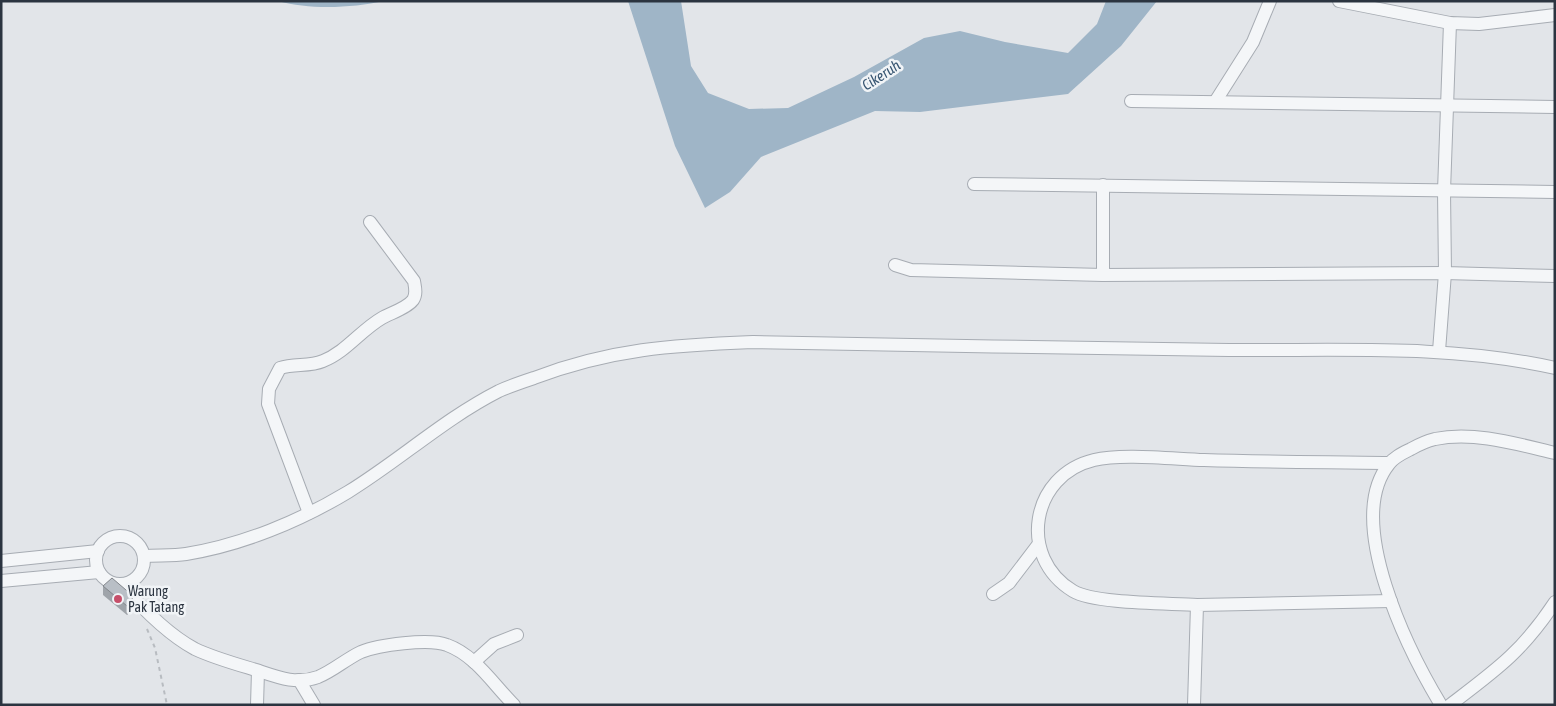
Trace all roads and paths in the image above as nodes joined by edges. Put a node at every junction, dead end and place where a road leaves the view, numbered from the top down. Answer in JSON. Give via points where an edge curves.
{"nodes":[{"id":1,"x":1270,"y":1,"type":"edge"},
{"id":2,"x":1339,"y":1,"type":"edge"},
{"id":3,"x":1555,"y":14,"type":"edge"},
{"id":4,"x":1450,"y":23,"type":"junction"},
{"id":5,"x":1131,"y":101,"type":"dead end"},
{"id":6,"x":1215,"y":102,"type":"junction"},
{"id":7,"x":1446,"y":105,"type":"junction"},
{"id":8,"x":1555,"y":107,"type":"edge"},
{"id":9,"x":974,"y":184,"type":"dead end"},
{"id":10,"x":1103,"y":186,"type":"junction"},
{"id":11,"x":1444,"y":191,"type":"junction"},
{"id":12,"x":1555,"y":192,"type":"edge"},
{"id":13,"x":370,"y":222,"type":"dead end"},
{"id":14,"x":895,"y":265,"type":"dead end"},
{"id":15,"x":1445,"y":273,"type":"junction"},
{"id":16,"x":1103,"y":275,"type":"junction"},
{"id":17,"x":1555,"y":276,"type":"edge"},
{"id":18,"x":1439,"y":351,"type":"junction"},
{"id":19,"x":1555,"y":368,"type":"edge"},
{"id":20,"x":1555,"y":453,"type":"edge"},
{"id":21,"x":1389,"y":463,"type":"junction"},
{"id":22,"x":309,"y":513,"type":"junction"},
{"id":23,"x":1038,"y":545,"type":"junction"},
{"id":24,"x":98,"y":551,"type":"junction"},
{"id":25,"x":144,"y":556,"type":"junction"},
{"id":26,"x":1,"y":561,"type":"edge"},
{"id":27,"x":99,"y":572,"type":"junction"},
{"id":28,"x":1,"y":581,"type":"edge"},
{"id":29,"x":121,"y":584,"type":"junction"},
{"id":30,"x":993,"y":594,"type":"dead end"},
{"id":31,"x":1391,"y":601,"type":"junction"},
{"id":32,"x":1555,"y":602,"type":"edge"},
{"id":33,"x":1197,"y":605,"type":"junction"},
{"id":34,"x":144,"y":622,"type":"dead end"},
{"id":35,"x":516,"y":635,"type":"dead end"},
{"id":36,"x":474,"y":662,"type":"junction"},
{"id":37,"x":258,"y":671,"type":"junction"},
{"id":38,"x":299,"y":680,"type":"junction"},
{"id":39,"x":167,"y":705,"type":"edge"},
{"id":40,"x":257,"y":705,"type":"edge"},
{"id":41,"x":314,"y":705,"type":"edge"},
{"id":42,"x":514,"y":705,"type":"edge"},
{"id":43,"x":1194,"y":705,"type":"edge"},
{"id":44,"x":1441,"y":705,"type":"edge"},
{"id":45,"x":1450,"y":705,"type":"edge"}],
"edges":[{"from":1,"to":6,"type":"street","via":[[1253,42]]},
{"from":2,"to":4,"type":"street"},
{"from":3,"to":4,"type":"street","via":[[1479,24]]},
{"from":4,"to":7,"type":"street"},
{"from":5,"to":6,"type":"street"},
{"from":6,"to":7,"type":"street"},
{"from":7,"to":8,"type":"street"},
{"from":7,"to":11,"type":"street"},
{"from":9,"to":10,"type":"street"},
{"from":10,"to":11,"type":"street"},
{"from":10,"to":16,"type":"street"},
{"from":11,"to":12,"type":"street"},
{"from":11,"to":15,"type":"street"},
{"from":13,"to":22,"type":"street","via":[[414,281],[416,293],[413,300],[380,319],[326,360],[280,368],[269,389],[268,404],[274,423]]},
{"from":14,"to":16,"type":"street","via":[[911,270]]},
{"from":15,"to":16,"type":"street"},
{"from":15,"to":17,"type":"street"},
{"from":15,"to":18,"type":"street"},
{"from":18,"to":19,"type":"street","via":[[1511,358]]},
{"from":18,"to":22,"type":"street","via":[[753,342],[628,351],[588,359],[500,390],[447,420],[348,492]]},
{"from":20,"to":21,"type":"street","via":[[1499,440],[1448,438],[1434,439],[1417,446]]},
{"from":21,"to":23,"type":"street","via":[[1150,458],[1094,460],[1070,470],[1053,485],[1040,513]]},
{"from":21,"to":31,"type":"street","via":[[1381,477],[1373,513],[1382,576]]},
{"from":22,"to":25,"type":"street","via":[[226,544],[185,554]]},
{"from":23,"to":30,"type":"street","via":[[1010,583]]},
{"from":23,"to":33,"type":"street","via":[[1044,561],[1073,591],[1093,598]]},
{"from":24,"to":25,"type":"street","via":[[108,539],[123,536],[137,542]]},
{"from":24,"to":26,"type":"street"},
{"from":24,"to":27,"type":"street"},
{"from":25,"to":29,"type":"street","via":[[139,575]]},
{"from":27,"to":28,"type":"street"},
{"from":27,"to":29,"type":"street","via":[[105,579]]},
{"from":29,"to":37,"type":"street","via":[[172,633],[195,649]]},
{"from":31,"to":33,"type":"street"},
{"from":31,"to":44,"type":"street","via":[[1414,656]]},
{"from":32,"to":45,"type":"street","via":[[1514,656]]},
{"from":33,"to":43,"type":"street"},
{"from":34,"to":39,"type":"path","via":[[154,648]]},
{"from":35,"to":36,"type":"street","via":[[494,644]]},
{"from":36,"to":38,"type":"street","via":[[446,644],[392,646],[361,652],[318,676]]},
{"from":36,"to":42,"type":"street"},
{"from":37,"to":38,"type":"street","via":[[273,677]]},
{"from":37,"to":40,"type":"street"},
{"from":38,"to":41,"type":"street"}]}
